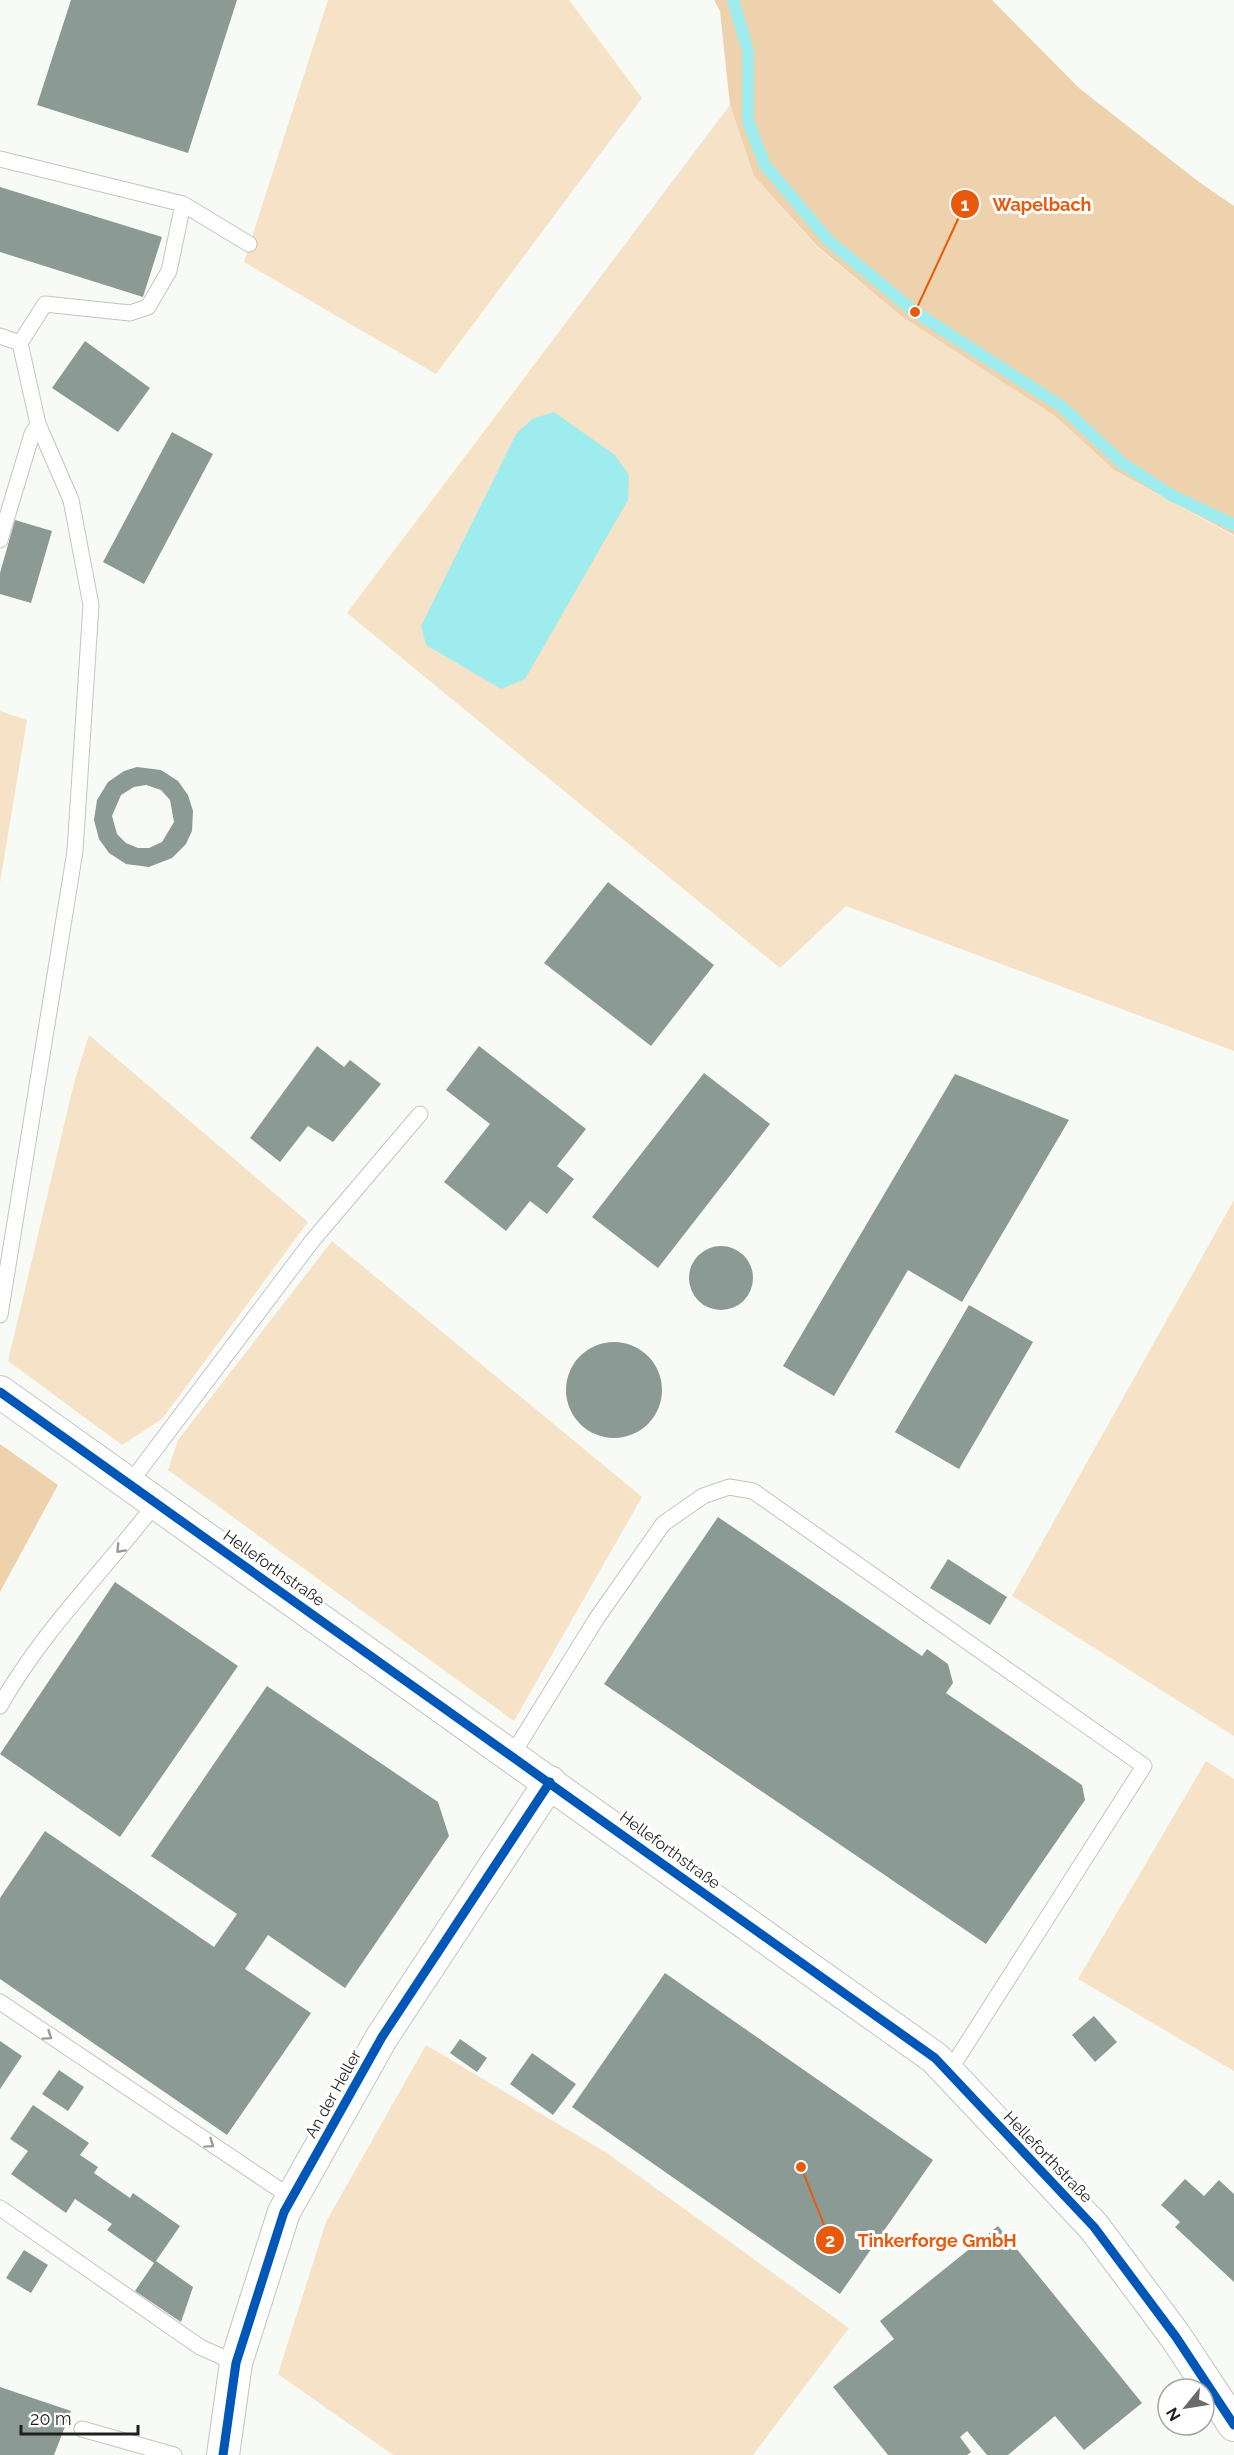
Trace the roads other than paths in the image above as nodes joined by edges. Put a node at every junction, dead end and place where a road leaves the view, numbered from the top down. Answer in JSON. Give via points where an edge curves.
{"nodes":[{"id":1,"x":0,"y":159,"type":"edge"},
{"id":2,"x":183,"y":204,"type":"junction"},
{"id":3,"x":249,"y":244,"type":"dead end"},
{"id":4,"x":0,"y":336,"type":"edge"},
{"id":5,"x":20,"y":343,"type":"junction"},
{"id":6,"x":38,"y":424,"type":"junction"},
{"id":7,"x":0,"y":540,"type":"edge"},
{"id":8,"x":420,"y":1114,"type":"dead end"},
{"id":9,"x":0,"y":1314,"type":"edge"},
{"id":10,"x":0,"y":1392,"type":"edge"},
{"id":11,"x":129,"y":1484,"type":"junction"},
{"id":12,"x":156,"y":1503,"type":"junction"},
{"id":13,"x":0,"y":1706,"type":"edge"},
{"id":14,"x":512,"y":1755,"type":"junction"},
{"id":15,"x":550,"y":1782,"type":"junction"},
{"id":16,"x":0,"y":2002,"type":"edge"},
{"id":17,"x":948,"y":2073,"type":"junction"},
{"id":18,"x":292,"y":2198,"type":"junction"},
{"id":19,"x":0,"y":2208,"type":"edge"},
{"id":20,"x":236,"y":2363,"type":"junction"},
{"id":21,"x":1234,"y":2425,"type":"edge"},
{"id":22,"x":82,"y":2429,"type":"dead end"},
{"id":23,"x":174,"y":2455,"type":"edge"},
{"id":24,"x":223,"y":2455,"type":"edge"}],
"edges":[{"from":1,"to":2,"type":"lane"},
{"from":2,"to":3,"type":"lane"},
{"from":2,"to":5,"type":"lane","via":[[169,272],[148,307],[130,313],[45,304]]},
{"from":4,"to":5,"type":"lane"},
{"from":5,"to":6,"type":"lane"},
{"from":6,"to":7,"type":"lane"},
{"from":6,"to":9,"type":"lane","via":[[71,500],[91,605],[75,852]]},
{"from":8,"to":11,"type":"lane","via":[[312,1241]]},
{"from":10,"to":11,"type":"street","name":"Helleforthstraße"},
{"from":11,"to":12,"type":"street","name":"Helleforthstraße"},
{"from":12,"to":13,"type":"lane","one_way":true,"via":[[78,1594]]},
{"from":12,"to":14,"type":"street","name":"Helleforthstraße"},
{"from":14,"to":15,"type":"street","name":"Helleforthstraße"},
{"from":14,"to":17,"type":"lane","via":[[597,1618],[663,1524],[703,1496],[729,1487],[753,1491],[1144,1766]]},
{"from":15,"to":17,"type":"street","name":"Helleforthstraße","via":[[935,2058]]},
{"from":15,"to":18,"type":"street","name":"An der Heller","via":[[382,2037]]},
{"from":16,"to":18,"type":"lane","one_way":true},
{"from":17,"to":21,"type":"street","name":"Helleforthstraße","via":[[1094,2227],[1176,2337]]},
{"from":18,"to":20,"type":"street","name":"An der Heller","via":[[284,2212]]},
{"from":19,"to":20,"type":"lane","via":[[200,2347]]},
{"from":20,"to":24,"type":"street","name":"An der Heller"},
{"from":22,"to":23,"type":"lane"}]}
